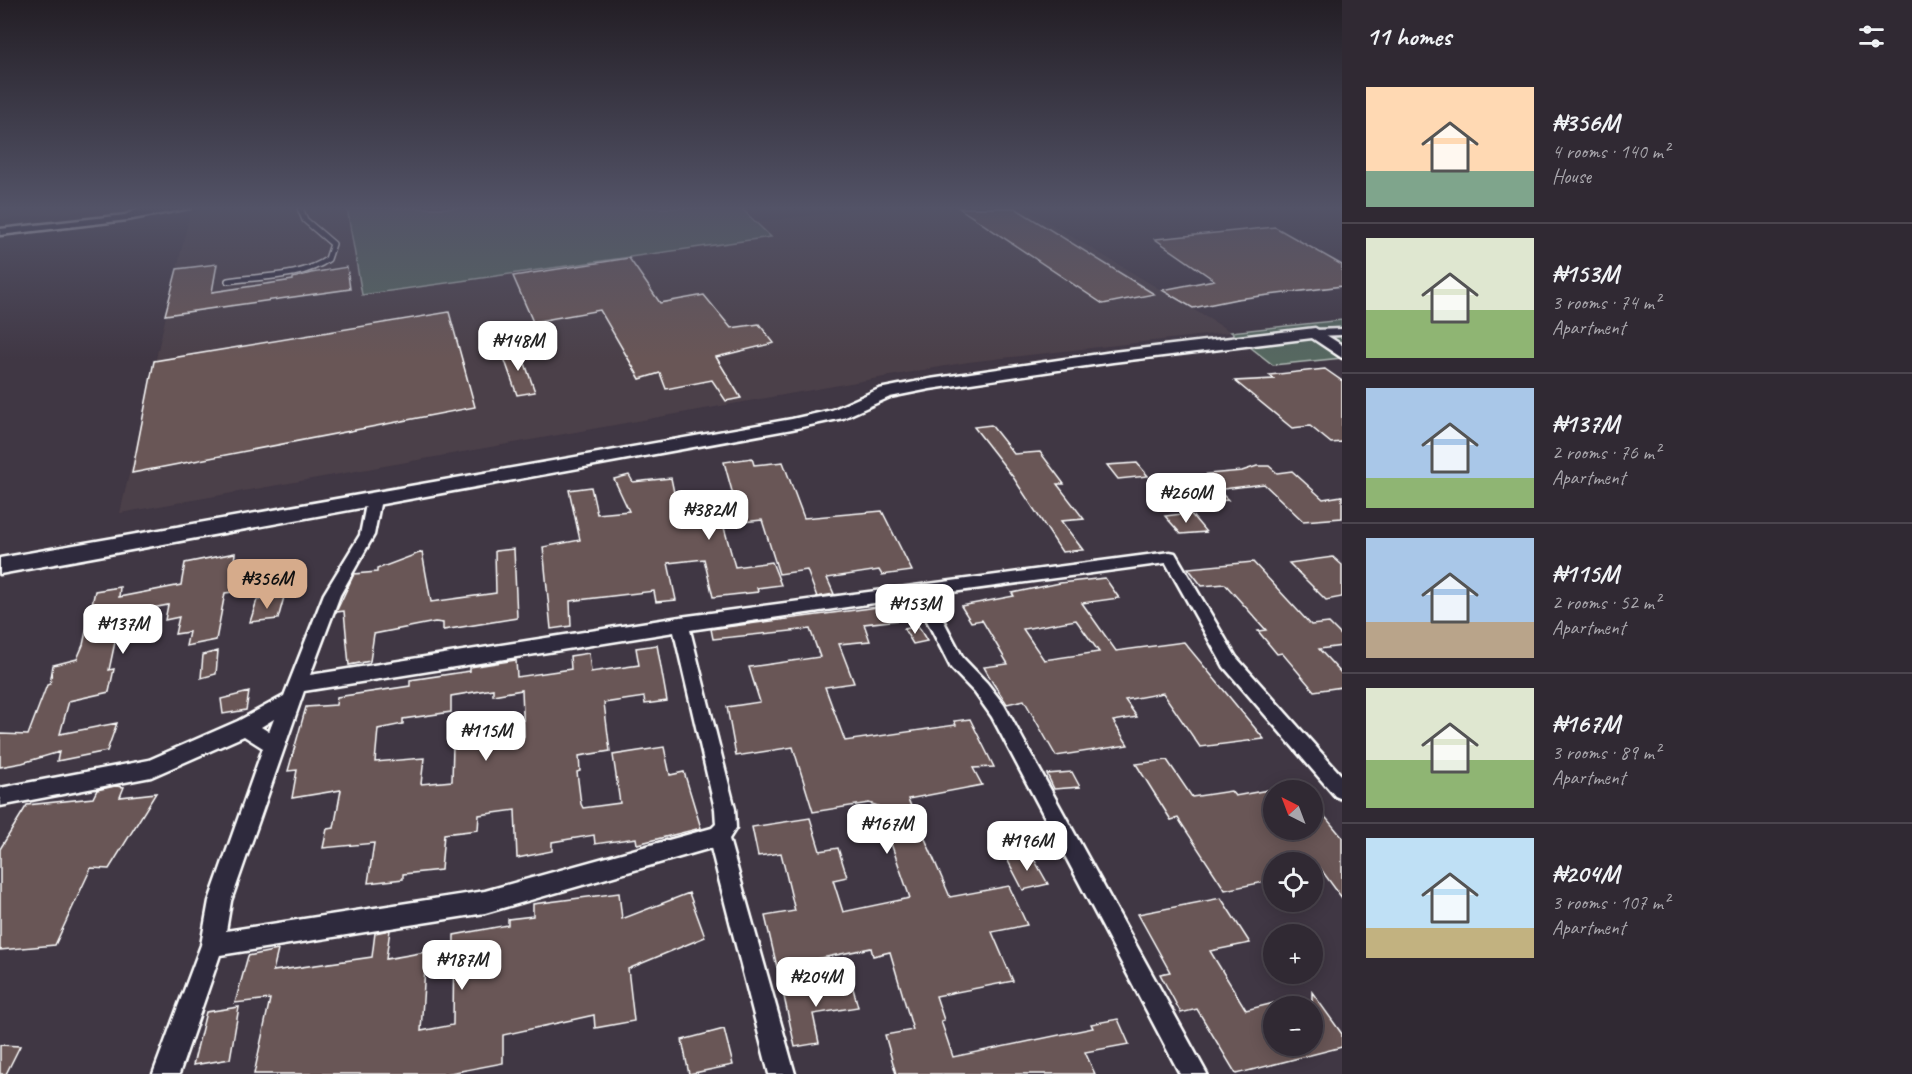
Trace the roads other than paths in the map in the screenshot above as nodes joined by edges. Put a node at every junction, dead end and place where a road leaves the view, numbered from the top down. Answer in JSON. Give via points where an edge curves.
{"nodes":[{"id":1,"x":328,"y":258,"type":"edge"},
{"id":2,"x":228,"y":280,"type":"dead end"},
{"id":3,"x":1342,"y":332,"type":"edge"},
{"id":4,"x":1315,"y":333,"type":"junction"},
{"id":5,"x":1342,"y":353,"type":"edge"},
{"id":6,"x":374,"y":499,"type":"junction"},
{"id":7,"x":0,"y":566,"type":"edge"},
{"id":8,"x":919,"y":588,"type":"junction"},
{"id":9,"x":680,"y":623,"type":"junction"},
{"id":10,"x":294,"y":692,"type":"junction"},
{"id":11,"x":245,"y":727,"type":"junction"},
{"id":12,"x":274,"y":744,"type":"junction"},
{"id":13,"x":1342,"y":790,"type":"edge"},
{"id":14,"x":0,"y":797,"type":"edge"},
{"id":15,"x":718,"y":836,"type":"junction"},
{"id":16,"x":212,"y":945,"type":"junction"},
{"id":17,"x":166,"y":1074,"type":"edge"},
{"id":18,"x":782,"y":1074,"type":"edge"},
{"id":19,"x":1194,"y":1074,"type":"edge"}],
"edges":[{"from":1,"to":2,"type":"lane","via":[[290,272]]},
{"from":3,"to":4,"type":"street"},
{"from":4,"to":5,"type":"street"},
{"from":4,"to":6,"type":"street","via":[[930,384],[885,393],[837,414],[802,422]]},
{"from":6,"to":7,"type":"street"},
{"from":6,"to":10,"type":"street","via":[[367,535],[332,594]]},
{"from":8,"to":9,"type":"street"},
{"from":8,"to":13,"type":"street","via":[[1170,557],[1230,662]]},
{"from":8,"to":19,"type":"street","via":[[957,663],[998,711]]},
{"from":9,"to":10,"type":"street"},
{"from":9,"to":15,"type":"street","via":[[725,809],[726,828]]},
{"from":10,"to":11,"type":"street"},
{"from":10,"to":12,"type":"street"},
{"from":11,"to":12,"type":"street"},
{"from":11,"to":14,"type":"street","via":[[151,768]]},
{"from":12,"to":16,"type":"street","via":[[220,901]]},
{"from":15,"to":16,"type":"street","via":[[485,902]]},
{"from":15,"to":18,"type":"street"},
{"from":16,"to":17,"type":"street"}]}
